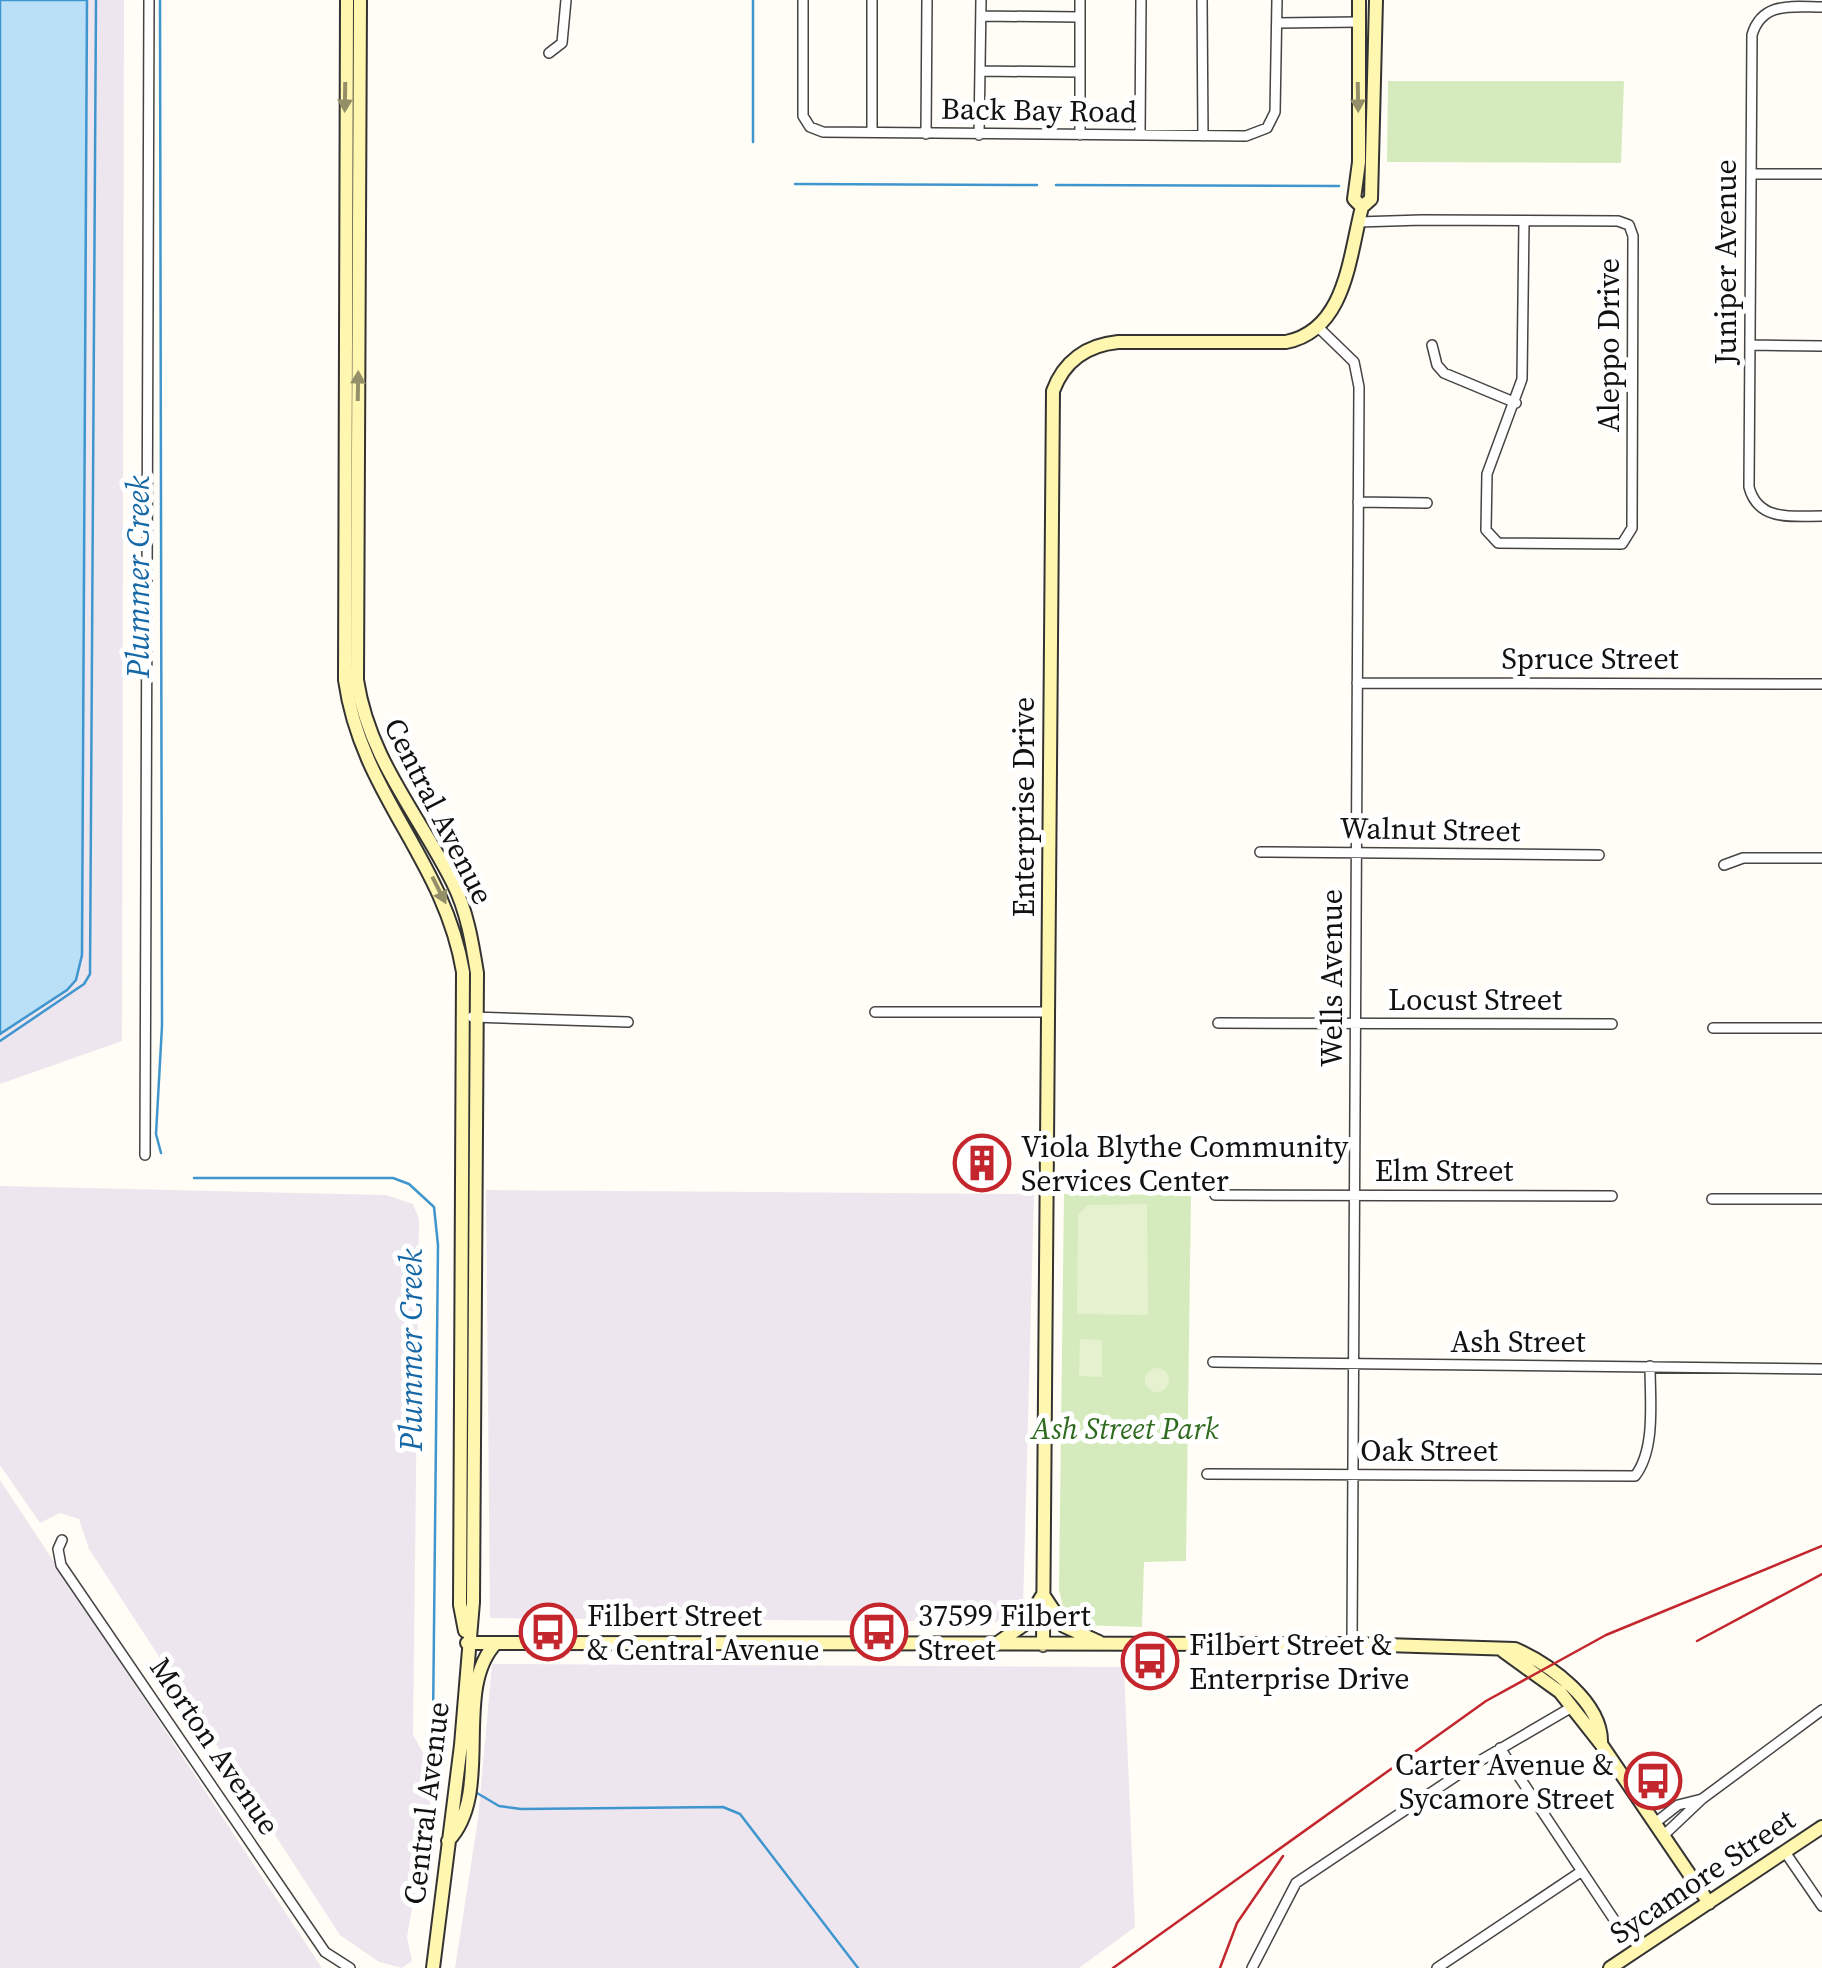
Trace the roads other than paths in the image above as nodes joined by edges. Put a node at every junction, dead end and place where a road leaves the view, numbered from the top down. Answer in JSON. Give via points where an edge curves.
{"nodes":[{"id":1,"x":149,"y":0,"type":"edge"},
{"id":2,"x":347,"y":0,"type":"edge"},
{"id":3,"x":360,"y":0,"type":"edge"},
{"id":4,"x":566,"y":0,"type":"edge"},
{"id":5,"x":804,"y":0,"type":"edge"},
{"id":6,"x":872,"y":0,"type":"edge"},
{"id":7,"x":927,"y":0,"type":"edge"},
{"id":8,"x":981,"y":0,"type":"edge"},
{"id":9,"x":1080,"y":0,"type":"edge"},
{"id":10,"x":1141,"y":0,"type":"edge"},
{"id":11,"x":1202,"y":0,"type":"edge"},
{"id":12,"x":1277,"y":0,"type":"edge"},
{"id":13,"x":1358,"y":0,"type":"edge"},
{"id":14,"x":1376,"y":0,"type":"edge"},
{"id":15,"x":1822,"y":7,"type":"edge"},
{"id":16,"x":981,"y":16,"type":"junction"},
{"id":17,"x":1080,"y":18,"type":"junction"},
{"id":18,"x":1358,"y":22,"type":"junction"},
{"id":19,"x":1276,"y":23,"type":"junction"},
{"id":20,"x":549,"y":53,"type":"dead end"},
{"id":21,"x":980,"y":72,"type":"junction"},
{"id":22,"x":1079,"y":72,"type":"junction"},
{"id":23,"x":872,"y":132,"type":"junction"},
{"id":24,"x":926,"y":134,"type":"junction"},
{"id":25,"x":979,"y":135,"type":"junction"},
{"id":26,"x":1080,"y":136,"type":"junction"},
{"id":27,"x":1140,"y":136,"type":"junction"},
{"id":28,"x":1203,"y":136,"type":"junction"},
{"id":29,"x":1750,"y":174,"type":"junction"},
{"id":30,"x":1822,"y":174,"type":"edge"},
{"id":31,"x":1360,"y":214,"type":"junction"},
{"id":32,"x":1524,"y":220,"type":"junction"},
{"id":33,"x":1319,"y":328,"type":"junction"},
{"id":34,"x":1432,"y":344,"type":"dead end"},
{"id":35,"x":1750,"y":345,"type":"junction"},
{"id":36,"x":1822,"y":346,"type":"edge"},
{"id":37,"x":1516,"y":403,"type":"junction"},
{"id":38,"x":1358,"y":502,"type":"junction"},
{"id":39,"x":1427,"y":503,"type":"dead end"},
{"id":40,"x":1822,"y":516,"type":"edge"},
{"id":41,"x":1357,"y":682,"type":"junction"},
{"id":42,"x":1822,"y":684,"type":"edge"},
{"id":43,"x":1260,"y":852,"type":"dead end"},
{"id":44,"x":1356,"y":853,"type":"junction"},
{"id":45,"x":1599,"y":855,"type":"dead end"},
{"id":46,"x":1822,"y":858,"type":"edge"},
{"id":47,"x":1724,"y":865,"type":"dead end"},
{"id":48,"x":875,"y":1012,"type":"dead end"},
{"id":49,"x":1047,"y":1012,"type":"junction"},
{"id":50,"x":470,"y":1017,"type":"junction"},
{"id":51,"x":628,"y":1022,"type":"dead end"},
{"id":52,"x":1218,"y":1024,"type":"dead end"},
{"id":53,"x":1356,"y":1024,"type":"junction"},
{"id":54,"x":1612,"y":1024,"type":"dead end"},
{"id":55,"x":1713,"y":1028,"type":"dead end"},
{"id":56,"x":1822,"y":1028,"type":"edge"},
{"id":57,"x":145,"y":1156,"type":"dead end"},
{"id":58,"x":1215,"y":1194,"type":"dead end"},
{"id":59,"x":1354,"y":1194,"type":"junction"},
{"id":60,"x":1612,"y":1196,"type":"dead end"},
{"id":61,"x":1712,"y":1199,"type":"dead end"},
{"id":62,"x":1822,"y":1199,"type":"edge"},
{"id":63,"x":1213,"y":1362,"type":"dead end"},
{"id":64,"x":1353,"y":1365,"type":"junction"},
{"id":65,"x":1650,"y":1366,"type":"junction"},
{"id":66,"x":1822,"y":1369,"type":"edge"},
{"id":67,"x":1207,"y":1474,"type":"dead end"},
{"id":68,"x":1352,"y":1474,"type":"junction"},
{"id":69,"x":62,"y":1540,"type":"dead end"},
{"id":70,"x":1043,"y":1594,"type":"junction"},
{"id":71,"x":496,"y":1643,"type":"junction"},
{"id":72,"x":467,"y":1644,"type":"junction"},
{"id":73,"x":996,"y":1644,"type":"junction"},
{"id":74,"x":1104,"y":1644,"type":"junction"},
{"id":75,"x":1352,"y":1644,"type":"junction"},
{"id":76,"x":1043,"y":1645,"type":"junction"},
{"id":77,"x":1542,"y":1668,"type":"junction"},
{"id":78,"x":1572,"y":1707,"type":"junction"},
{"id":79,"x":1822,"y":1710,"type":"edge"},
{"id":80,"x":1601,"y":1744,"type":"junction"},
{"id":81,"x":1500,"y":1748,"type":"junction"},
{"id":82,"x":1702,"y":1799,"type":"junction"},
{"id":83,"x":1655,"y":1823,"type":"junction"},
{"id":84,"x":1822,"y":1826,"type":"edge"},
{"id":85,"x":1664,"y":1836,"type":"junction"},
{"id":86,"x":446,"y":1843,"type":"junction"},
{"id":87,"x":1785,"y":1852,"type":"junction"},
{"id":88,"x":1582,"y":1871,"type":"junction"},
{"id":89,"x":1709,"y":1903,"type":"junction"},
{"id":90,"x":1822,"y":1906,"type":"edge"},
{"id":91,"x":1621,"y":1930,"type":"dead end"},
{"id":92,"x":350,"y":1968,"type":"edge"},
{"id":93,"x":433,"y":1968,"type":"edge"},
{"id":94,"x":1252,"y":1968,"type":"edge"},
{"id":95,"x":1436,"y":1968,"type":"edge"},
{"id":96,"x":1610,"y":1968,"type":"edge"}],
"edges":[{"from":1,"to":57,"type":"street"},
{"from":2,"to":50,"type":"street","name":"Central Avenue","one_way":true,"via":[[345,680],[351,722],[370,770],[450,913]]},
{"from":50,"to":3,"type":"street","name":"Central Avenue","one_way":true,"via":[[477,973],[461,901],[381,763],[357,680]]},
{"from":4,"to":20,"type":"street","via":[[562,43]]},
{"from":5,"to":23,"type":"street","name":"Back Bay Road","via":[[803,116],[823,132]]},
{"from":6,"to":23,"type":"street"},
{"from":7,"to":24,"type":"street"},
{"from":8,"to":16,"type":"street"},
{"from":9,"to":17,"type":"street"},
{"from":10,"to":27,"type":"street"},
{"from":11,"to":28,"type":"street"},
{"from":12,"to":19,"type":"street"},
{"from":13,"to":18,"type":"street"},
{"from":14,"to":31,"type":"street","via":[[1376,160],[1371,199]]},
{"from":15,"to":29,"type":"street","name":"Juniper Avenue","via":[[1782,7],[1760,16],[1752,35]]},
{"from":16,"to":17,"type":"street"},
{"from":16,"to":21,"type":"street"},
{"from":17,"to":22,"type":"street"},
{"from":18,"to":19,"type":"street"},
{"from":18,"to":31,"type":"street","one_way":true,"via":[[1354,200]]},
{"from":19,"to":28,"type":"street","name":"Back Bay Road","via":[[1276,112],[1267,128],[1246,136]]},
{"from":21,"to":22,"type":"street"},
{"from":21,"to":25,"type":"street"},
{"from":22,"to":26,"type":"street"},
{"from":23,"to":24,"type":"street","name":"Back Bay Road"},
{"from":24,"to":25,"type":"street","name":"Back Bay Road"},
{"from":25,"to":26,"type":"street","name":"Back Bay Road"},
{"from":26,"to":27,"type":"street","name":"Back Bay Road"},
{"from":27,"to":28,"type":"street","name":"Back Bay Road"},
{"from":29,"to":30,"type":"street"},
{"from":29,"to":35,"type":"street","name":"Juniper Avenue"},
{"from":31,"to":32,"type":"street","name":"Aleppo Drive"},
{"from":31,"to":33,"type":"street","via":[[1339,295]]},
{"from":32,"to":37,"type":"street","via":[[1523,364]]},
{"from":32,"to":37,"type":"street","name":"Aleppo Drive","via":[[1618,220],[1632,230],[1628,540],[1492,540],[1486,530],[1487,474]]},
{"from":33,"to":38,"type":"street","name":"Wells Avenue","via":[[1346,351],[1358,373]]},
{"from":33,"to":49,"type":"street","name":"Enterprise Drive","via":[[1272,344],[1105,344],[1081,354],[1058,376],[1050,404]]},
{"from":34,"to":37,"type":"street","via":[[1444,373]]},
{"from":35,"to":36,"type":"street"},
{"from":35,"to":40,"type":"street","name":"Juniper Avenue","via":[[1749,487],[1759,508],[1780,516]]},
{"from":38,"to":39,"type":"street"},
{"from":38,"to":41,"type":"street","name":"Wells Avenue"},
{"from":41,"to":42,"type":"street","name":"Spruce Street"},
{"from":41,"to":44,"type":"street","name":"Wells Avenue"},
{"from":43,"to":44,"type":"street","name":"Walnut Street"},
{"from":44,"to":45,"type":"street","name":"Walnut Street"},
{"from":44,"to":53,"type":"street","name":"Wells Avenue"},
{"from":46,"to":47,"type":"street","via":[[1744,858]]},
{"from":48,"to":49,"type":"street"},
{"from":49,"to":70,"type":"street","name":"Enterprise Drive"},
{"from":50,"to":51,"type":"street"},
{"from":50,"to":72,"type":"street","name":"Central Avenue","via":[[473,1602]]},
{"from":52,"to":53,"type":"street","name":"Locust Street"},
{"from":53,"to":54,"type":"street","name":"Locust Street"},
{"from":53,"to":59,"type":"street","name":"Wells Avenue"},
{"from":55,"to":56,"type":"street"},
{"from":58,"to":59,"type":"street","name":"Elm Street"},
{"from":59,"to":60,"type":"street","name":"Elm Street"},
{"from":59,"to":64,"type":"street","name":"Wells Avenue"},
{"from":61,"to":62,"type":"street"},
{"from":63,"to":64,"type":"street","name":"Ash Street"},
{"from":64,"to":65,"type":"street","name":"Ash Street"},
{"from":64,"to":68,"type":"street","name":"Wells Avenue"},
{"from":65,"to":66,"type":"street","name":"Ash Street"},
{"from":65,"to":68,"type":"street","name":"Oak Street","via":[[1644,1464],[1635,1476]]},
{"from":67,"to":68,"type":"street","name":"Oak Street"},
{"from":68,"to":75,"type":"street","name":"Wells Avenue"},
{"from":69,"to":92,"type":"street","name":"Morton Avenue","via":[[62,1566],[325,1952]]},
{"from":70,"to":73,"type":"street","via":[[1024,1624]]},
{"from":70,"to":74,"type":"street","via":[[1064,1626]]},
{"from":70,"to":76,"type":"street","name":"Enterprise Drive"},
{"from":71,"to":72,"type":"street"},
{"from":71,"to":73,"type":"street"},
{"from":71,"to":86,"type":"street","via":[[479,1664],[465,1806],[460,1830]]},
{"from":72,"to":86,"type":"street","name":"Central Avenue","via":[[462,1745]]},
{"from":73,"to":76,"type":"street"},
{"from":74,"to":75,"type":"street"},
{"from":74,"to":76,"type":"street"},
{"from":75,"to":77,"type":"street","via":[[1471,1646]]},
{"from":77,"to":78,"type":"street"},
{"from":77,"to":80,"type":"street","via":[[1582,1701],[1602,1731]]},
{"from":78,"to":80,"type":"street"},
{"from":78,"to":81,"type":"street"},
{"from":79,"to":82,"type":"street"},
{"from":80,"to":83,"type":"street"},
{"from":81,"to":88,"type":"street"},
{"from":81,"to":94,"type":"street","via":[[1296,1883]]},
{"from":82,"to":83,"type":"street","via":[[1678,1805]]},
{"from":82,"to":85,"type":"street"},
{"from":83,"to":85,"type":"street"},
{"from":84,"to":87,"type":"street","name":"Sycamore Street"},
{"from":85,"to":89,"type":"street"},
{"from":86,"to":93,"type":"street","name":"Central Avenue"},
{"from":87,"to":89,"type":"street","name":"Sycamore Street"},
{"from":87,"to":90,"type":"street"},
{"from":88,"to":91,"type":"street"},
{"from":88,"to":95,"type":"street"},
{"from":89,"to":96,"type":"street","name":"Sycamore Street"}]}
